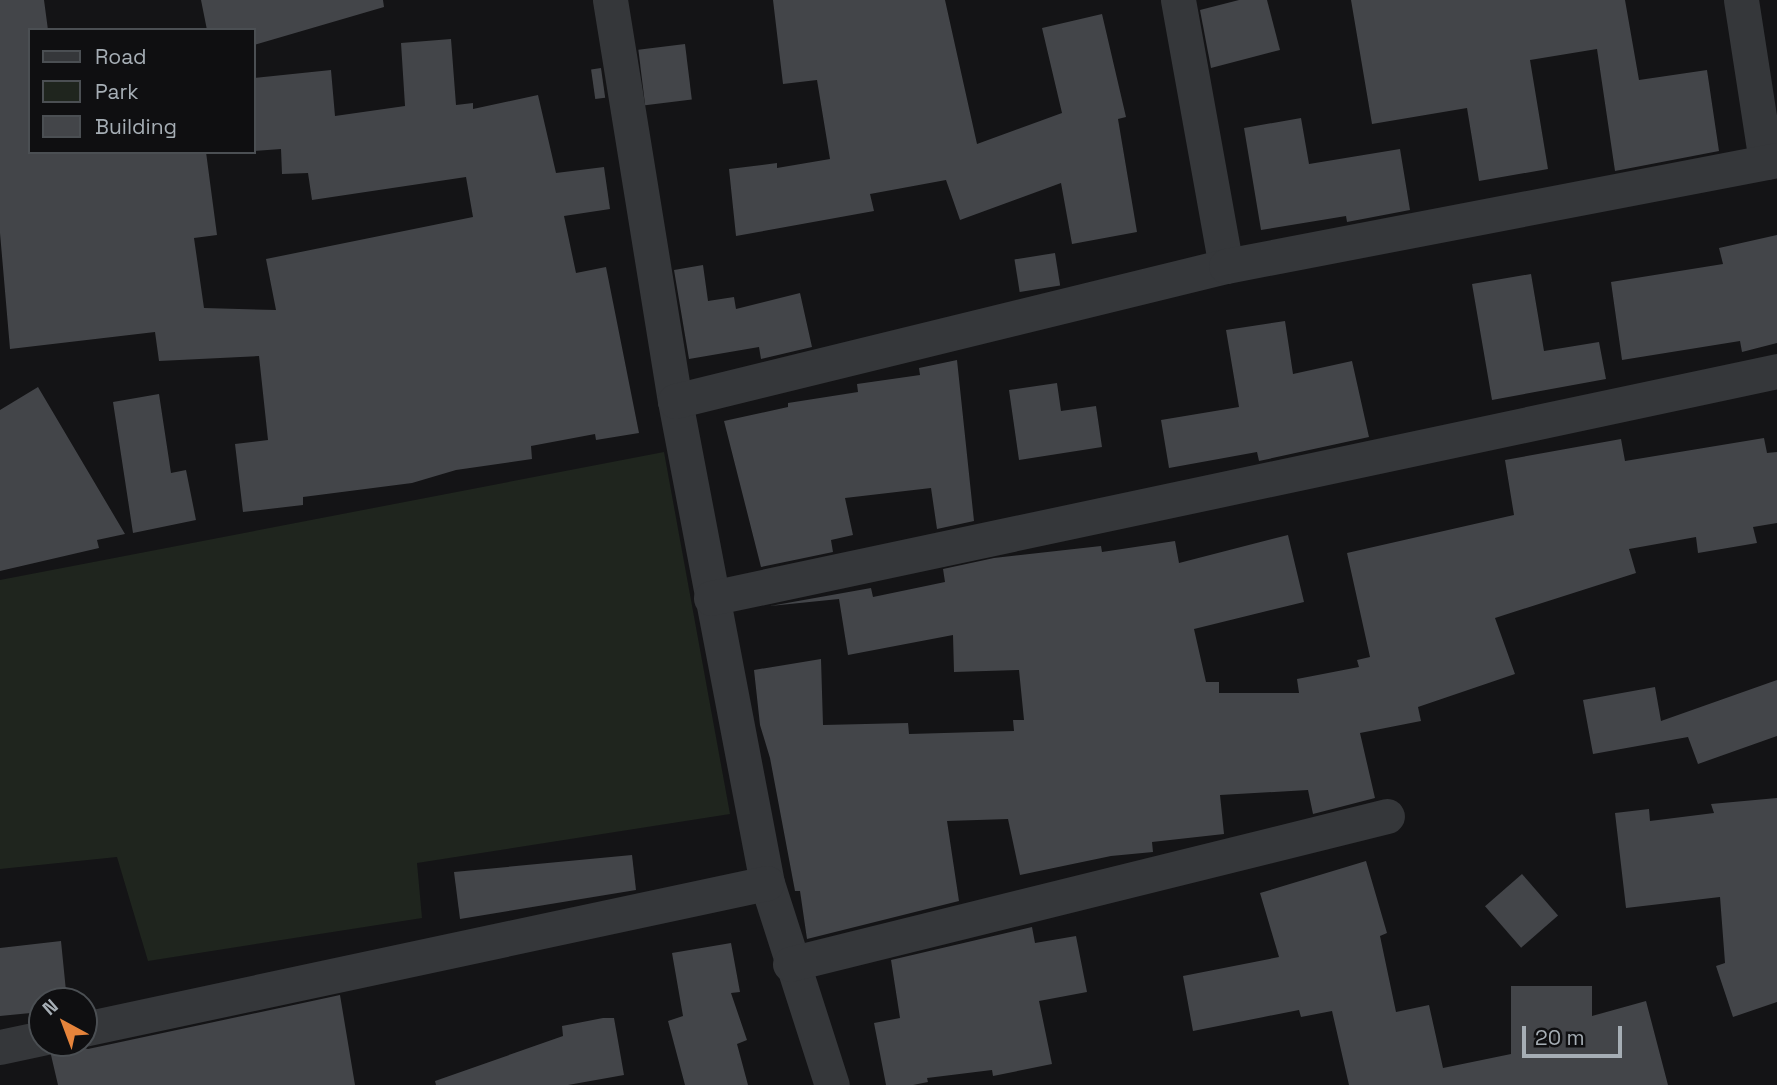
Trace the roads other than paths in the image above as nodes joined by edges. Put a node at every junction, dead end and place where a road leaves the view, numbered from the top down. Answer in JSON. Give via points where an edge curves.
{"nodes":[{"id":1,"x":610,"y":0,"type":"edge"},
{"id":2,"x":1178,"y":0,"type":"edge"},
{"id":3,"x":1741,"y":0,"type":"edge"},
{"id":4,"x":1771,"y":161,"type":"edge"},
{"id":5,"x":1226,"y":266,"type":"junction"},
{"id":6,"x":1777,"y":371,"type":"edge"},
{"id":7,"x":675,"y":401,"type":"junction"},
{"id":8,"x":711,"y":598,"type":"junction"},
{"id":9,"x":1387,"y":816,"type":"dead end"},
{"id":10,"x":767,"y":883,"type":"junction"},
{"id":11,"x":790,"y":964,"type":"junction"},
{"id":12,"x":98,"y":1026,"type":"edge"},
{"id":13,"x":28,"y":1041,"type":"edge"},
{"id":14,"x":0,"y":1047,"type":"edge"},
{"id":15,"x":832,"y":1085,"type":"edge"}],
"edges":[{"from":1,"to":7,"type":"street"},
{"from":2,"to":5,"type":"street"},
{"from":3,"to":4,"type":"street"},
{"from":4,"to":5,"type":"street"},
{"from":5,"to":7,"type":"street"},
{"from":6,"to":8,"type":"street"},
{"from":7,"to":8,"type":"street"},
{"from":8,"to":10,"type":"street"},
{"from":9,"to":11,"type":"street"},
{"from":10,"to":11,"type":"street"},
{"from":10,"to":12,"type":"street"},
{"from":11,"to":15,"type":"street"},
{"from":13,"to":14,"type":"street"}]}
